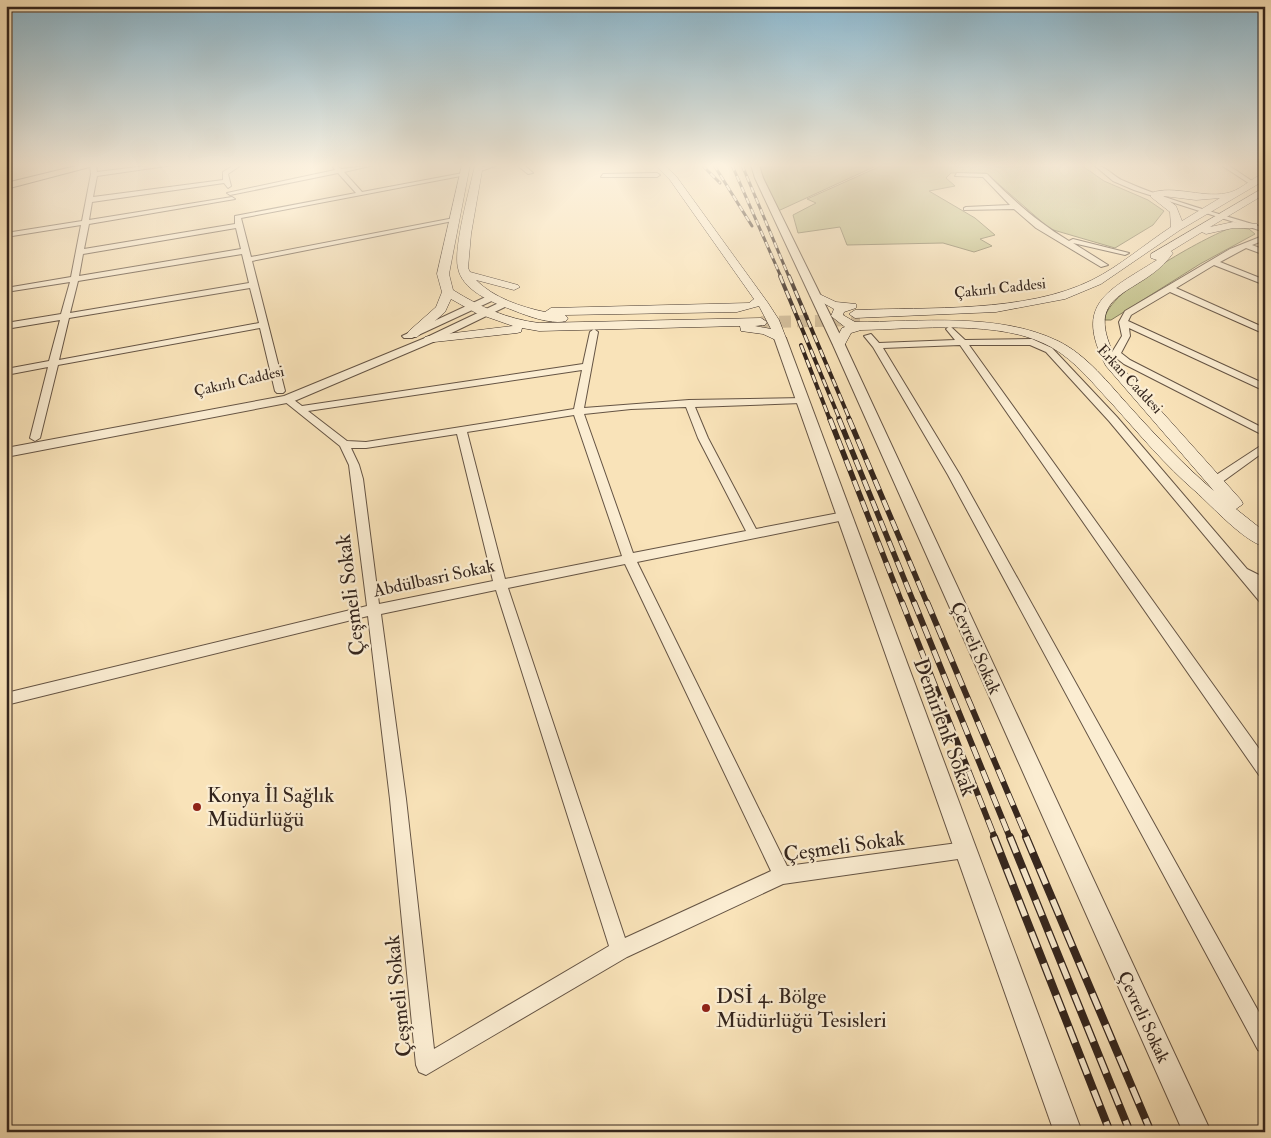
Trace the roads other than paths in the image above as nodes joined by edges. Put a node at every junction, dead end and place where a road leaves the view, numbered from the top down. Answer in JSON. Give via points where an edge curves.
{"nodes":[{"id":1,"x":85,"y":218,"type":"edge"},
{"id":2,"x":111,"y":218,"type":"edge"},
{"id":3,"x":237,"y":218,"type":"edge"},
{"id":4,"x":470,"y":218,"type":"edge"},
{"id":5,"x":701,"y":218,"type":"edge"},
{"id":6,"x":778,"y":218,"type":"edge"},
{"id":7,"x":1029,"y":218,"type":"edge"},
{"id":8,"x":1176,"y":218,"type":"edge"},
{"id":9,"x":1193,"y":218,"type":"edge"},
{"id":10,"x":1219,"y":218,"type":"edge"},
{"id":11,"x":1234,"y":218,"type":"edge"},
{"id":12,"x":454,"y":220,"type":"joint"},
{"id":13,"x":84,"y":223,"type":"junction"},
{"id":14,"x":239,"y":226,"type":"junction"},
{"id":15,"x":1260,"y":226,"type":"edge"},
{"id":16,"x":1176,"y":228,"type":"junction"},
{"id":17,"x":1193,"y":233,"type":"junction"},
{"id":18,"x":6,"y":235,"type":"edge"},
{"id":19,"x":1265,"y":237,"type":"edge"},
{"id":20,"x":1063,"y":239,"type":"junction"},
{"id":21,"x":1165,"y":242,"type":"junction"},
{"id":22,"x":1247,"y":246,"type":"junction"},
{"id":23,"x":245,"y":251,"type":"junction"},
{"id":24,"x":79,"y":252,"type":"junction"},
{"id":25,"x":1125,"y":253,"type":"junction"},
{"id":26,"x":1265,"y":253,"type":"edge"},
{"id":27,"x":247,"y":260,"type":"junction"},
{"id":28,"x":1213,"y":262,"type":"junction"},
{"id":29,"x":1104,"y":265,"type":"junction"},
{"id":30,"x":464,"y":272,"type":"junction"},
{"id":31,"x":72,"y":280,"type":"junction"},
{"id":32,"x":1265,"y":283,"type":"edge"},
{"id":33,"x":253,"y":285,"type":"junction"},
{"id":34,"x":514,"y":287,"type":"dead end"},
{"id":35,"x":1168,"y":288,"type":"junction"},
{"id":36,"x":6,"y":290,"type":"edge"},
{"id":37,"x":448,"y":292,"type":"junction"},
{"id":38,"x":815,"y":295,"type":"junction"},
{"id":39,"x":492,"y":297,"type":"junction"},
{"id":40,"x":760,"y":300,"type":"junction"},
{"id":41,"x":510,"y":305,"type":"junction"},
{"id":42,"x":471,"y":307,"type":"junction"},
{"id":43,"x":485,"y":313,"type":"junction"},
{"id":44,"x":65,"y":317,"type":"junction"},
{"id":45,"x":930,"y":318,"type":"junction"},
{"id":46,"x":1123,"y":322,"type":"junction"},
{"id":47,"x":263,"y":325,"type":"junction"},
{"id":48,"x":861,"y":325,"type":"junction"},
{"id":49,"x":6,"y":326,"type":"edge"},
{"id":50,"x":539,"y":327,"type":"junction"},
{"id":51,"x":950,"y":329,"type":"dead end"},
{"id":52,"x":1265,"y":331,"type":"edge"},
{"id":53,"x":594,"y":332,"type":"junction"},
{"id":54,"x":413,"y":334,"type":"junction"},
{"id":55,"x":780,"y":338,"type":"junction"},
{"id":56,"x":429,"y":340,"type":"junction"},
{"id":57,"x":963,"y":343,"type":"junction"},
{"id":58,"x":839,"y":345,"type":"junction"},
{"id":59,"x":54,"y":364,"type":"junction"},
{"id":60,"x":588,"y":366,"type":"junction"},
{"id":61,"x":6,"y":372,"type":"edge"},
{"id":62,"x":1265,"y":388,"type":"edge"},
{"id":63,"x":289,"y":399,"type":"junction"},
{"id":64,"x":801,"y":400,"type":"junction"},
{"id":65,"x":689,"y":403,"type":"junction"},
{"id":66,"x":578,"y":412,"type":"junction"},
{"id":67,"x":462,"y":430,"type":"junction"},
{"id":68,"x":1265,"y":433,"type":"edge"},
{"id":69,"x":35,"y":438,"type":"junction"},
{"id":70,"x":6,"y":444,"type":"edge"},
{"id":71,"x":344,"y":444,"type":"junction"},
{"id":72,"x":1265,"y":446,"type":"edge"},
{"id":73,"x":6,"y":454,"type":"edge"},
{"id":74,"x":1214,"y":482,"type":"junction"},
{"id":75,"x":1223,"y":507,"type":"junction"},
{"id":76,"x":844,"y":516,"type":"junction"},
{"id":77,"x":1265,"y":528,"type":"edge"},
{"id":78,"x":753,"y":534,"type":"junction"},
{"id":79,"x":1265,"y":541,"type":"edge"},
{"id":80,"x":629,"y":559,"type":"junction"},
{"id":81,"x":1243,"y":572,"type":"junction"},
{"id":82,"x":500,"y":584,"type":"junction"},
{"id":83,"x":1265,"y":584,"type":"edge"},
{"id":84,"x":1265,"y":598,"type":"edge"},
{"id":85,"x":373,"y":610,"type":"junction"},
{"id":86,"x":6,"y":699,"type":"edge"},
{"id":87,"x":1265,"y":770,"type":"edge"},
{"id":88,"x":965,"y":850,"type":"junction"},
{"id":89,"x":782,"y":875,"type":"junction"},
{"id":90,"x":620,"y":950,"type":"junction"},
{"id":91,"x":1265,"y":1043,"type":"edge"},
{"id":92,"x":1068,"y":1132,"type":"edge"},
{"id":93,"x":1197,"y":1132,"type":"edge"}],
"edges":[{"from":1,"to":13,"type":"street"},
{"from":2,"to":13,"type":"street"},
{"from":3,"to":14,"type":"street"},
{"from":4,"to":30,"type":"main road","via":[[462,260]]},
{"from":5,"to":40,"type":"main road"},
{"from":6,"to":38,"type":"street","name":"Çevreli Sokak"},
{"from":7,"to":20,"type":"street"},
{"from":8,"to":16,"type":"main road"},
{"from":9,"to":16,"type":"main road","name":"Çakırlı Caddesi"},
{"from":10,"to":17,"type":"main road","name":"Çakırlı Caddesi"},
{"from":11,"to":15,"type":"street"},
{"from":12,"to":27,"type":"street"},
{"from":12,"to":37,"type":"main road","via":[[443,268],[443,281]]},
{"from":13,"to":18,"type":"street"},
{"from":13,"to":24,"type":"street"},
{"from":14,"to":23,"type":"street"},
{"from":14,"to":24,"type":"street"},
{"from":15,"to":17,"type":"main road","via":[[1234,225]]},
{"from":16,"to":21,"type":"main road","name":"Çakırlı Caddesi"},
{"from":17,"to":21,"type":"main road","name":"Çakırlı Caddesi"},
{"from":19,"to":22,"type":"street"},
{"from":20,"to":25,"type":"street"},
{"from":20,"to":29,"type":"street"},
{"from":21,"to":25,"type":"main road"},
{"from":21,"to":45,"type":"main road","name":"Çakırlı Caddesi","via":[[1108,287],[1070,302],[1002,314]]},
{"from":21,"to":48,"type":"main road","name":"Çakırlı Caddesi","via":[[1097,282],[1061,297]]},
{"from":21,"to":74,"type":"main road","name":"Erkan Caddesi","via":[[1161,262],[1105,301],[1098,315],[1098,331],[1113,366]]},
{"from":22,"to":26,"type":"street"},
{"from":22,"to":28,"type":"street"},
{"from":23,"to":27,"type":"street"},
{"from":23,"to":31,"type":"street"},
{"from":24,"to":31,"type":"street"},
{"from":25,"to":29,"type":"main road"},
{"from":27,"to":33,"type":"street"},
{"from":28,"to":32,"type":"street"},
{"from":28,"to":35,"type":"street"},
{"from":29,"to":48,"type":"main road","via":[[1068,284],[1024,296]]},
{"from":30,"to":34,"type":"main road"},
{"from":30,"to":39,"type":"main road","via":[[472,284]]},
{"from":31,"to":36,"type":"street"},
{"from":31,"to":44,"type":"street"},
{"from":33,"to":44,"type":"street"},
{"from":33,"to":47,"type":"street"},
{"from":35,"to":46,"type":"street","via":[[1128,313]]},
{"from":35,"to":52,"type":"street"},
{"from":37,"to":42,"type":"main road"},
{"from":37,"to":54,"type":"main road","via":[[441,309]]},
{"from":38,"to":48,"type":"main road"},
{"from":38,"to":58,"type":"street","name":"Çevreli Sokak"},
{"from":39,"to":41,"type":"main road"},
{"from":39,"to":42,"type":"street","name":"Çakırlı Caddesi"},
{"from":40,"to":41,"type":"main road","via":[[752,306],[737,308],[558,313]]},
{"from":40,"to":55,"type":"main road","via":[[774,318]]},
{"from":41,"to":43,"type":"street","name":"Çakırlı Caddesi"},
{"from":41,"to":50,"type":"main road","via":[[541,316],[566,318],[761,318]]},
{"from":42,"to":43,"type":"main road"},
{"from":42,"to":54,"type":"street","name":"Çakırlı Caddesi"},
{"from":43,"to":50,"type":"main road","via":[[507,322]]},
{"from":43,"to":56,"type":"street","name":"Çakırlı Caddesi"},
{"from":44,"to":49,"type":"street"},
{"from":44,"to":59,"type":"street"},
{"from":45,"to":48,"type":"main road","name":"Çakırlı Caddesi"},
{"from":45,"to":75,"type":"main road","name":"Erkan Caddesi","via":[[1013,324],[1049,335],[1080,351],[1104,372]]},
{"from":46,"to":62,"type":"street"},
{"from":46,"to":68,"type":"street","via":[[1126,336],[1116,354],[1121,358]]},
{"from":47,"to":59,"type":"street"},
{"from":47,"to":63,"type":"street"},
{"from":48,"to":57,"type":"street"},
{"from":48,"to":58,"type":"main road","via":[[846,332]]},
{"from":48,"to":75,"type":"main road","via":[[985,324],[1031,334],[1055,344],[1084,365],[1175,465]]},
{"from":48,"to":91,"type":"street","via":[[954,475]]},
{"from":50,"to":53,"type":"main road"},
{"from":50,"to":56,"type":"main road"},
{"from":51,"to":57,"type":"street"},
{"from":53,"to":55,"type":"main road","via":[[748,328],[766,331]]},
{"from":53,"to":60,"type":"street"},
{"from":54,"to":63,"type":"street","name":"Çakırlı Caddesi"},
{"from":55,"to":64,"type":"street","name":"Demirlenk Sokak"},
{"from":56,"to":63,"type":"street","name":"Çakırlı Caddesi"},
{"from":57,"to":81,"type":"street","via":[[1032,342],[1049,350],[1113,419]]},
{"from":57,"to":87,"type":"street"},
{"from":58,"to":93,"type":"street","name":"Çevreli Sokak"},
{"from":59,"to":61,"type":"street"},
{"from":59,"to":69,"type":"street"},
{"from":60,"to":63,"type":"street"},
{"from":60,"to":66,"type":"street"},
{"from":63,"to":69,"type":"street","name":"Çakırlı Caddesi"},
{"from":63,"to":71,"type":"street","name":"Çeşmeli Sokak"},
{"from":63,"to":73,"type":"street","name":"Çakırlı Caddesi"},
{"from":64,"to":65,"type":"street"},
{"from":64,"to":76,"type":"street","name":"Demirlenk Sokak"},
{"from":65,"to":66,"type":"street"},
{"from":65,"to":78,"type":"street","via":[[703,438]]},
{"from":66,"to":67,"type":"street"},
{"from":66,"to":80,"type":"street"},
{"from":67,"to":71,"type":"street","via":[[366,445]]},
{"from":67,"to":82,"type":"street"},
{"from":69,"to":70,"type":"street","name":"Çakırlı Caddesi"},
{"from":71,"to":85,"type":"street","name":"Çeşmeli Sokak","via":[[354,465],[360,494]]},
{"from":72,"to":74,"type":"street"},
{"from":74,"to":77,"type":"main road","name":"Erkan Caddesi","via":[[1242,511]]},
{"from":75,"to":79,"type":"main road","name":"Erkan Caddesi"},
{"from":76,"to":78,"type":"street","name":"Abdülbasri Sokak"},
{"from":76,"to":88,"type":"street","name":"Demirlenk Sokak"},
{"from":78,"to":80,"type":"street","name":"Abdülbasri Sokak"},
{"from":80,"to":82,"type":"street","name":"Abdülbasri Sokak"},
{"from":80,"to":89,"type":"street"},
{"from":81,"to":83,"type":"street"},
{"from":81,"to":84,"type":"street"},
{"from":82,"to":85,"type":"street","name":"Abdülbasri Sokak"},
{"from":82,"to":90,"type":"street"},
{"from":85,"to":86,"type":"street","name":"Abdülbasri Sokak"},
{"from":85,"to":90,"type":"street","name":"Çeşmeli Sokak","via":[[398,800],[426,1065]]},
{"from":88,"to":89,"type":"street","name":"Çeşmeli Sokak"},
{"from":88,"to":92,"type":"street","name":"Demirlenk Sokak"},
{"from":89,"to":90,"type":"street","name":"Çeşmeli Sokak"}]}
